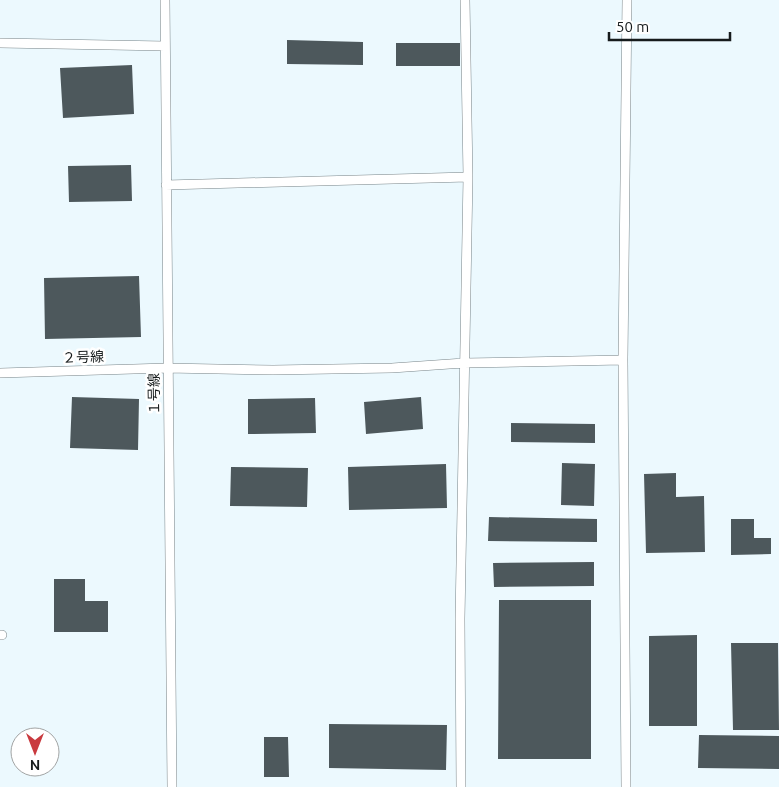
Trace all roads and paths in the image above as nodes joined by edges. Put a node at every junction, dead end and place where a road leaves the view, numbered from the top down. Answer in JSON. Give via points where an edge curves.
{"nodes":[{"id":1,"x":165,"y":0,"type":"edge"},
{"id":2,"x":465,"y":0,"type":"edge"},
{"id":3,"x":627,"y":0,"type":"edge"},
{"id":4,"x":0,"y":43,"type":"edge"},
{"id":5,"x":164,"y":46,"type":"junction"},
{"id":6,"x":468,"y":177,"type":"junction"},
{"id":7,"x":166,"y":185,"type":"junction"},
{"id":8,"x":623,"y":360,"type":"junction"},
{"id":9,"x":464,"y":364,"type":"junction"},
{"id":10,"x":168,"y":368,"type":"junction"},
{"id":11,"x":0,"y":374,"type":"edge"},
{"id":12,"x":172,"y":787,"type":"edge"},
{"id":13,"x":461,"y":787,"type":"edge"},
{"id":14,"x":626,"y":787,"type":"edge"}],
"edges":[{"from":1,"to":5,"type":"lane","name":"１号線"},
{"from":2,"to":6,"type":"lane"},
{"from":3,"to":8,"type":"lane"},
{"from":4,"to":5,"type":"lane"},
{"from":5,"to":7,"type":"lane","name":"１号線"},
{"from":6,"to":7,"type":"lane"},
{"from":6,"to":9,"type":"lane"},
{"from":7,"to":10,"type":"lane","name":"１号線"},
{"from":8,"to":9,"type":"lane","name":"２号線"},
{"from":8,"to":14,"type":"lane"},
{"from":9,"to":10,"type":"lane","name":"２号線","via":[[274,370]]},
{"from":9,"to":13,"type":"lane"},
{"from":10,"to":11,"type":"lane","name":"２号線"},
{"from":10,"to":12,"type":"lane","name":"１号線"}]}
